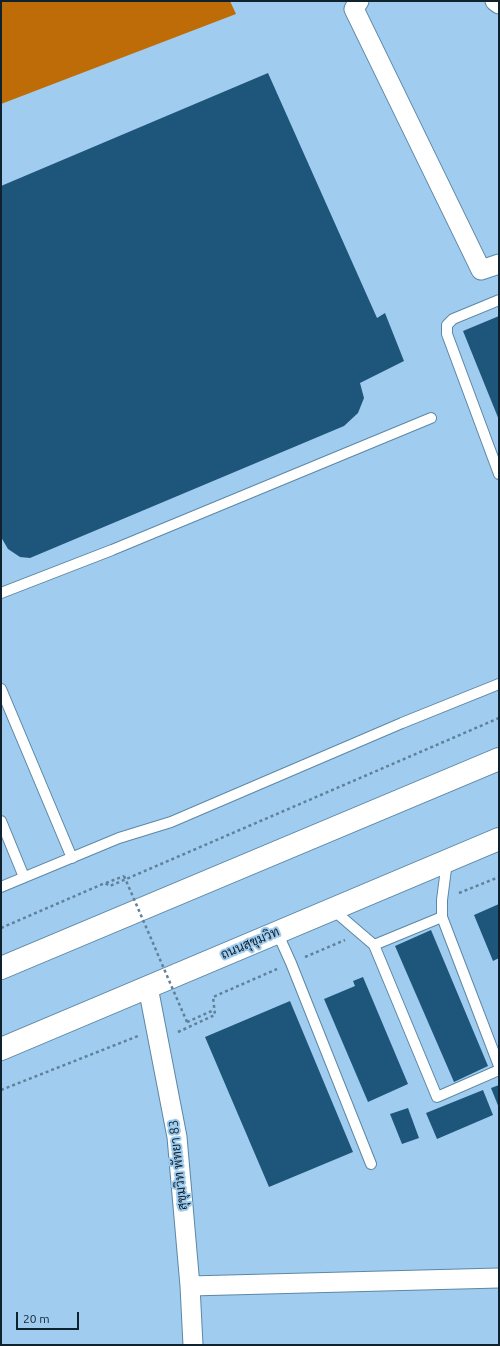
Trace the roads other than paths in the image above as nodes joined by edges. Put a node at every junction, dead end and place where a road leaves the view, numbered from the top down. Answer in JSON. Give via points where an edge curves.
{"nodes":[{"id":1,"x":359,"y":1,"type":"edge"},
{"id":2,"x":495,"y":1,"type":"edge"},
{"id":3,"x":499,"y":4,"type":"edge"},
{"id":4,"x":499,"y":264,"type":"edge"},
{"id":5,"x":499,"y":300,"type":"edge"},
{"id":6,"x":431,"y":418,"type":"dead end"},
{"id":7,"x":499,"y":474,"type":"edge"},
{"id":8,"x":1,"y":593,"type":"edge"},
{"id":9,"x":499,"y":684,"type":"edge"},
{"id":10,"x":1,"y":689,"type":"edge"},
{"id":11,"x":499,"y":759,"type":"edge"},
{"id":12,"x":1,"y":821,"type":"edge"},
{"id":13,"x":499,"y":839,"type":"edge"},
{"id":14,"x":72,"y":858,"type":"junction"},
{"id":15,"x":447,"y":860,"type":"junction"},
{"id":16,"x":24,"y":877,"type":"junction"},
{"id":17,"x":1,"y":887,"type":"edge"},
{"id":18,"x":332,"y":909,"type":"junction"},
{"id":19,"x":442,"y":917,"type":"junction"},
{"id":20,"x":277,"y":932,"type":"junction"},
{"id":21,"x":374,"y":945,"type":"junction"},
{"id":22,"x":1,"y":968,"type":"edge"},
{"id":23,"x":148,"y":986,"type":"junction"},
{"id":24,"x":1,"y":1048,"type":"edge"},
{"id":25,"x":499,"y":1066,"type":"edge"},
{"id":26,"x":499,"y":1070,"type":"edge"},
{"id":27,"x":371,"y":1164,"type":"dead end"},
{"id":28,"x":499,"y":1278,"type":"edge"},
{"id":29,"x":190,"y":1286,"type":"junction"},
{"id":30,"x":193,"y":1345,"type":"edge"}],
"edges":[{"from":1,"to":4,"type":"street","via":[[354,9],[481,270]]},
{"from":2,"to":3,"type":"street"},
{"from":5,"to":7,"type":"lane","via":[[452,319],[447,325],[448,334]]},
{"from":6,"to":8,"type":"lane","via":[[79,564]]},
{"from":9,"to":14,"type":"lane","via":[[171,822],[119,838]]},
{"from":10,"to":14,"type":"lane"},
{"from":11,"to":22,"type":"highway"},
{"from":12,"to":16,"type":"lane"},
{"from":13,"to":15,"type":"highway","name":"ถนนสุขุมวิท"},
{"from":14,"to":16,"type":"lane"},
{"from":15,"to":18,"type":"highway","name":"ถนนสุขุมวิท"},
{"from":15,"to":19,"type":"lane"},
{"from":16,"to":17,"type":"lane"},
{"from":18,"to":20,"type":"highway","name":"ถนนสุขุมวิท"},
{"from":18,"to":21,"type":"lane"},
{"from":19,"to":21,"type":"lane"},
{"from":19,"to":25,"type":"lane"},
{"from":20,"to":23,"type":"highway","name":"ถนนสุขุมวิท"},
{"from":20,"to":27,"type":"lane"},
{"from":21,"to":26,"type":"lane","via":[[437,1097]]},
{"from":23,"to":24,"type":"highway","name":"ถนนสุขุมวิท"},
{"from":23,"to":29,"type":"street","name":"สุขุมวิท พัทยา 83","via":[[177,1137]]},
{"from":28,"to":29,"type":"street"},
{"from":29,"to":30,"type":"street","name":"สุขุมวิท พัทยา 83"}]}
